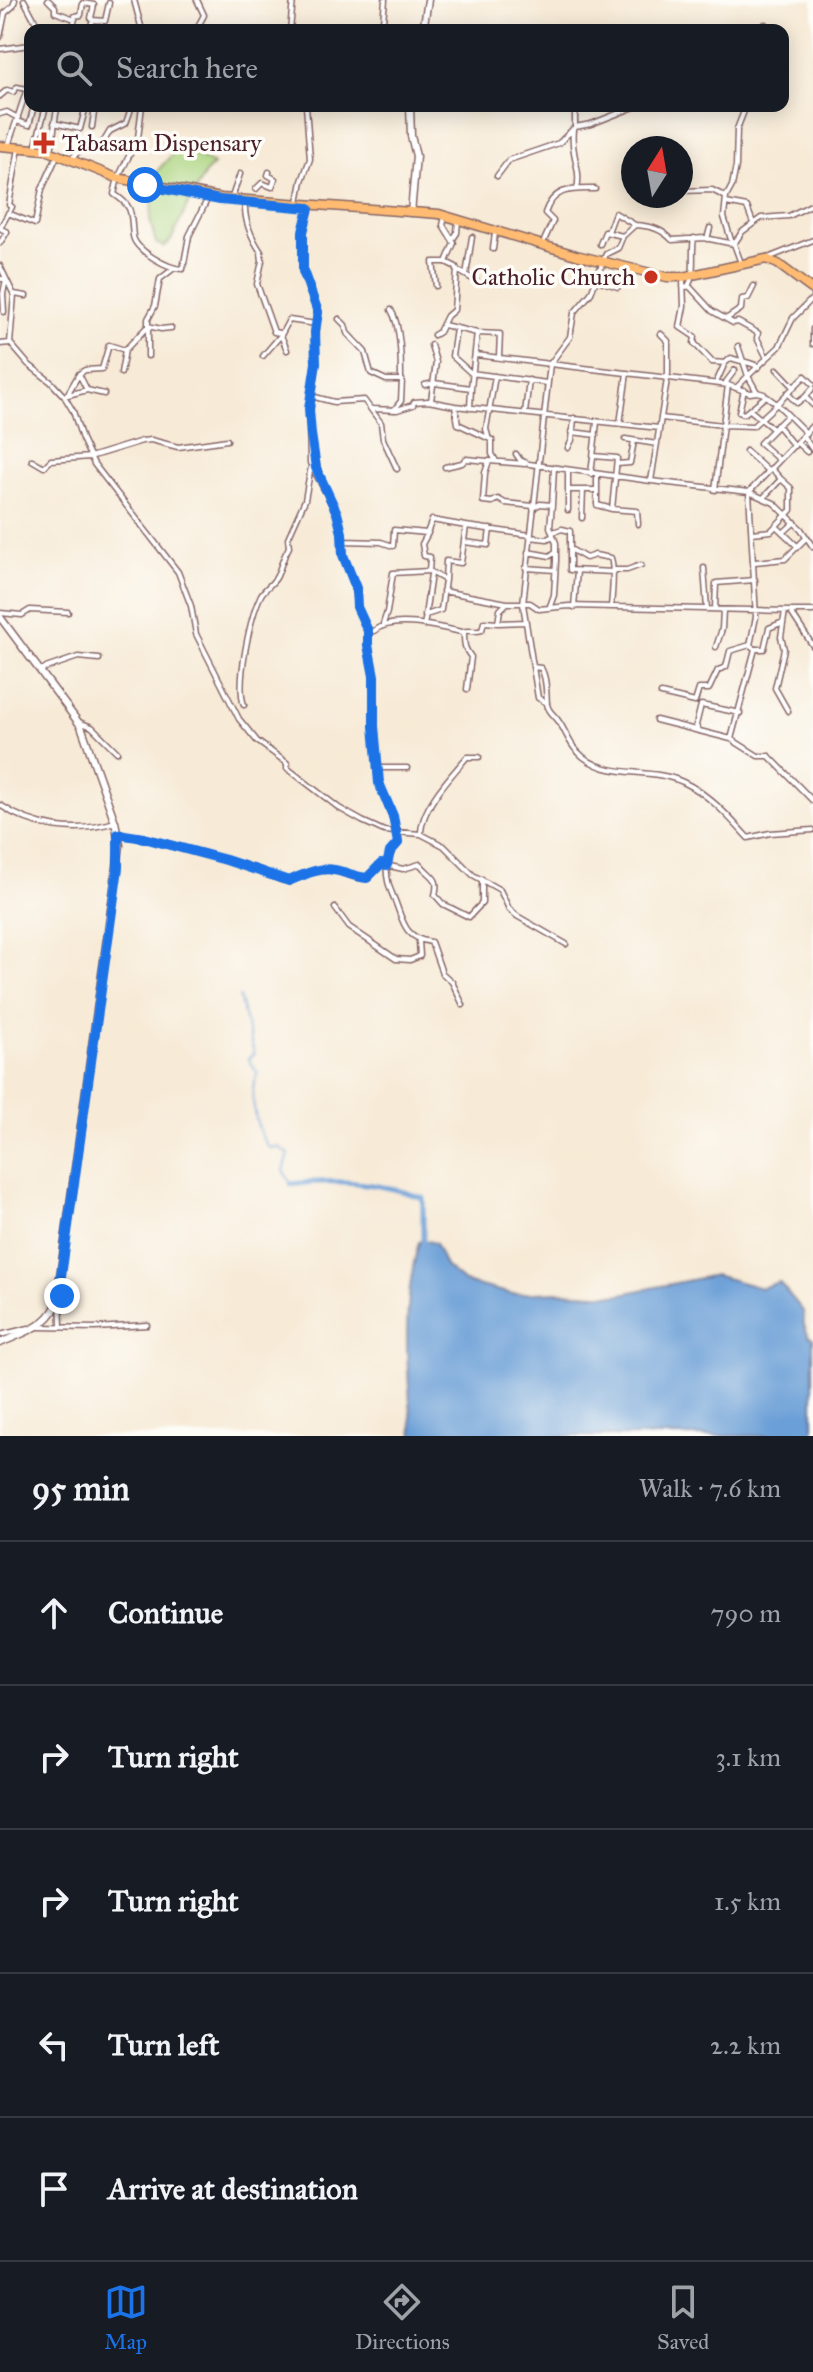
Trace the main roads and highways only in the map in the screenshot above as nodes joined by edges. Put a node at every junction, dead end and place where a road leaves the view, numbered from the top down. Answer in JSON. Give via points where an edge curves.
{"nodes":[{"id":1,"x":3,"y":147,"type":"edge"},
{"id":2,"x":55,"y":153,"type":"junction"},
{"id":3,"x":118,"y":179,"type":"junction"},
{"id":4,"x":195,"y":195,"type":"junction"},
{"id":5,"x":310,"y":207,"type":"junction"},
{"id":6,"x":813,"y":290,"type":"edge"}],
"edges":[{"from":1,"to":2,"type":"main road"},
{"from":1,"to":2,"type":"main road"},
{"from":2,"to":3,"type":"main road"},
{"from":2,"to":3,"type":"main road"},
{"from":3,"to":4,"type":"main road"},
{"from":4,"to":5,"type":"main road"},
{"from":4,"to":5,"type":"main road"},
{"from":5,"to":6,"type":"main road","via":[[450,217],[686,281],[766,259]]}]}
